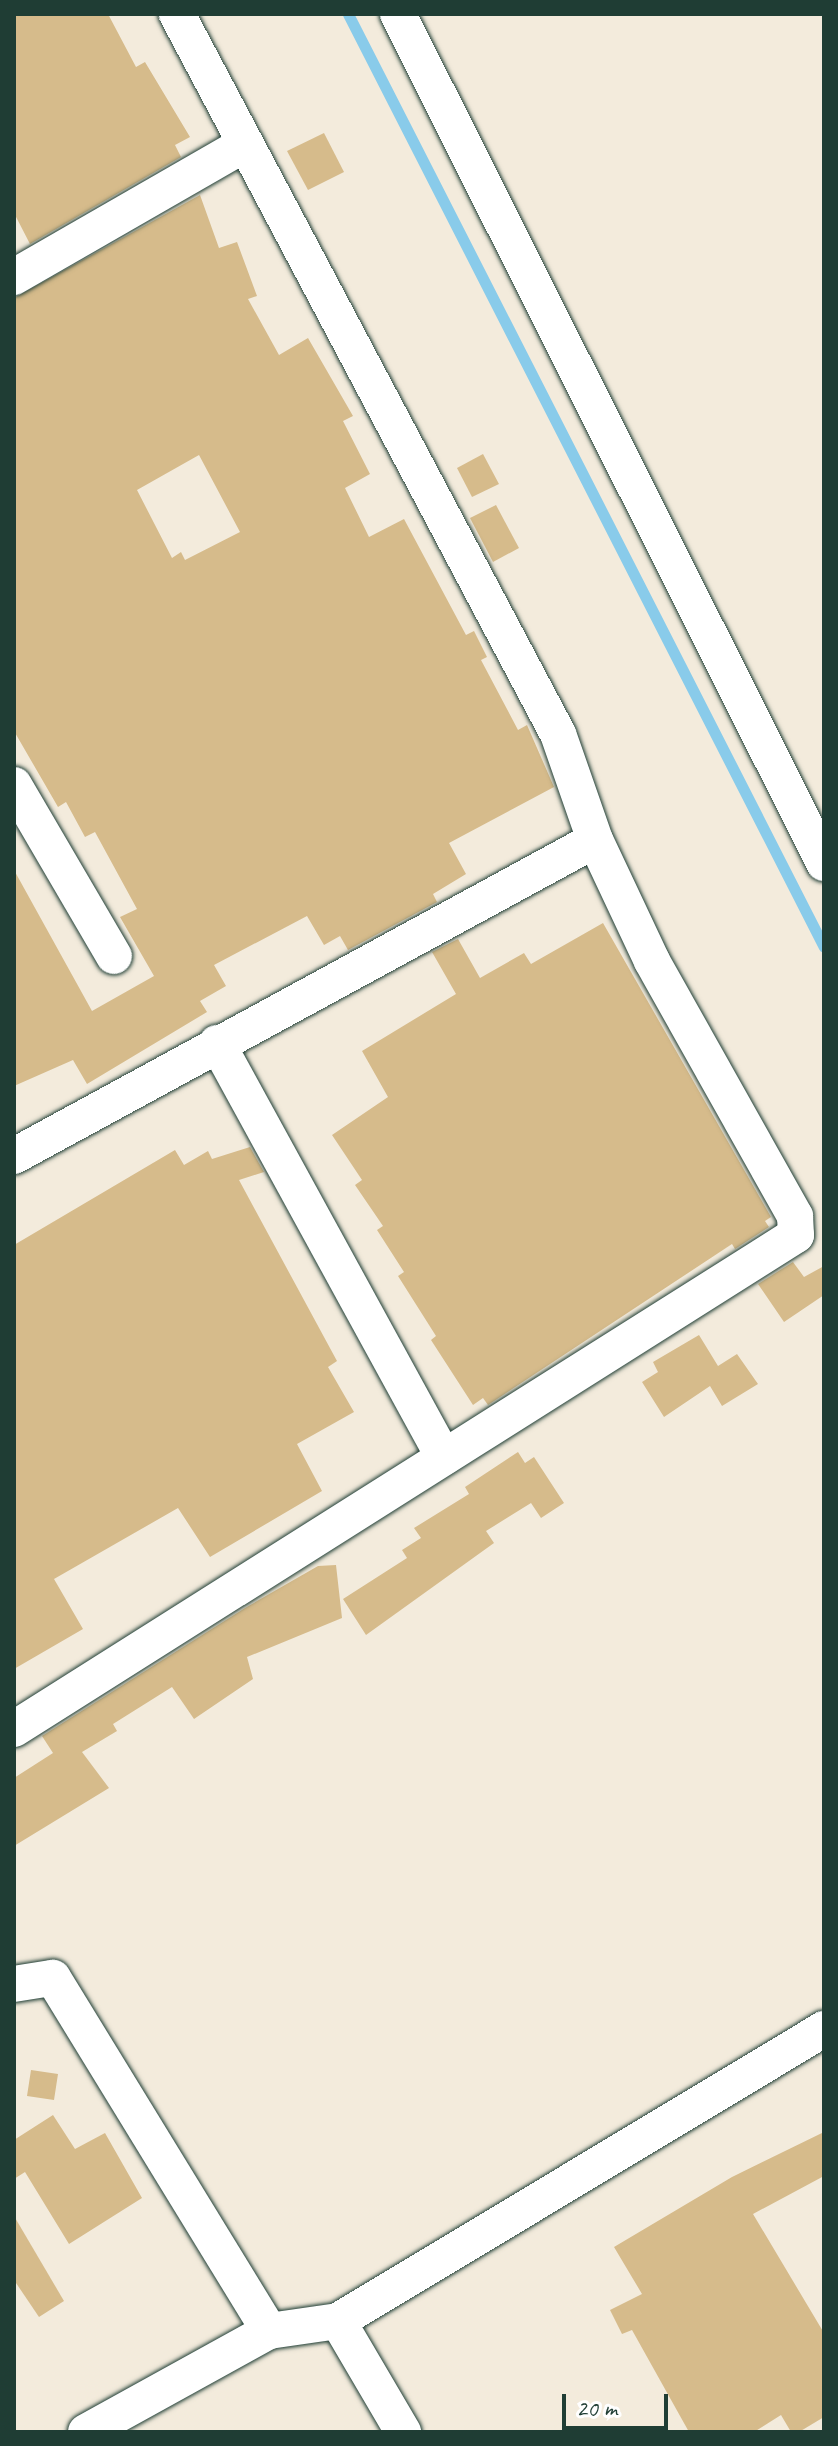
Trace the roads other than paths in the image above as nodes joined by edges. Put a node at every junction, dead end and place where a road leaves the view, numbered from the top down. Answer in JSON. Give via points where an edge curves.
{"nodes":[{"id":1,"x":177,"y":14,"type":"edge"},
{"id":2,"x":398,"y":14,"type":"edge"},
{"id":3,"x":242,"y":146,"type":"junction"},
{"id":4,"x":14,"y":277,"type":"edge"},
{"id":5,"x":14,"y":785,"type":"edge"},
{"id":6,"x":595,"y":840,"type":"junction"},
{"id":7,"x":824,"y":863,"type":"edge"},
{"id":8,"x":114,"y":956,"type":"dead end"},
{"id":9,"x":217,"y":1043,"type":"junction"},
{"id":10,"x":14,"y":1156,"type":"edge"},
{"id":11,"x":444,"y":1457,"type":"junction"},
{"id":12,"x":14,"y":1729,"type":"edge"},
{"id":13,"x":14,"y":1984,"type":"edge"},
{"id":14,"x":824,"y":2029,"type":"edge"},
{"id":15,"x":338,"y":2321,"type":"junction"},
{"id":16,"x":269,"y":2331,"type":"junction"},
{"id":17,"x":86,"y":2432,"type":"edge"},
{"id":18,"x":403,"y":2432,"type":"edge"}],
"edges":[{"from":1,"to":3,"type":"street"},
{"from":2,"to":7,"type":"street"},
{"from":3,"to":4,"type":"street"},
{"from":3,"to":6,"type":"street","via":[[558,734]]},
{"from":5,"to":8,"type":"street"},
{"from":6,"to":9,"type":"street"},
{"from":6,"to":11,"type":"street","via":[[652,961],[795,1216],[796,1235]]},
{"from":9,"to":10,"type":"street"},
{"from":9,"to":11,"type":"street"},
{"from":11,"to":12,"type":"street"},
{"from":13,"to":16,"type":"street","via":[[53,1978]]},
{"from":14,"to":15,"type":"street"},
{"from":15,"to":16,"type":"street"},
{"from":15,"to":18,"type":"street"},
{"from":16,"to":17,"type":"street"}]}
